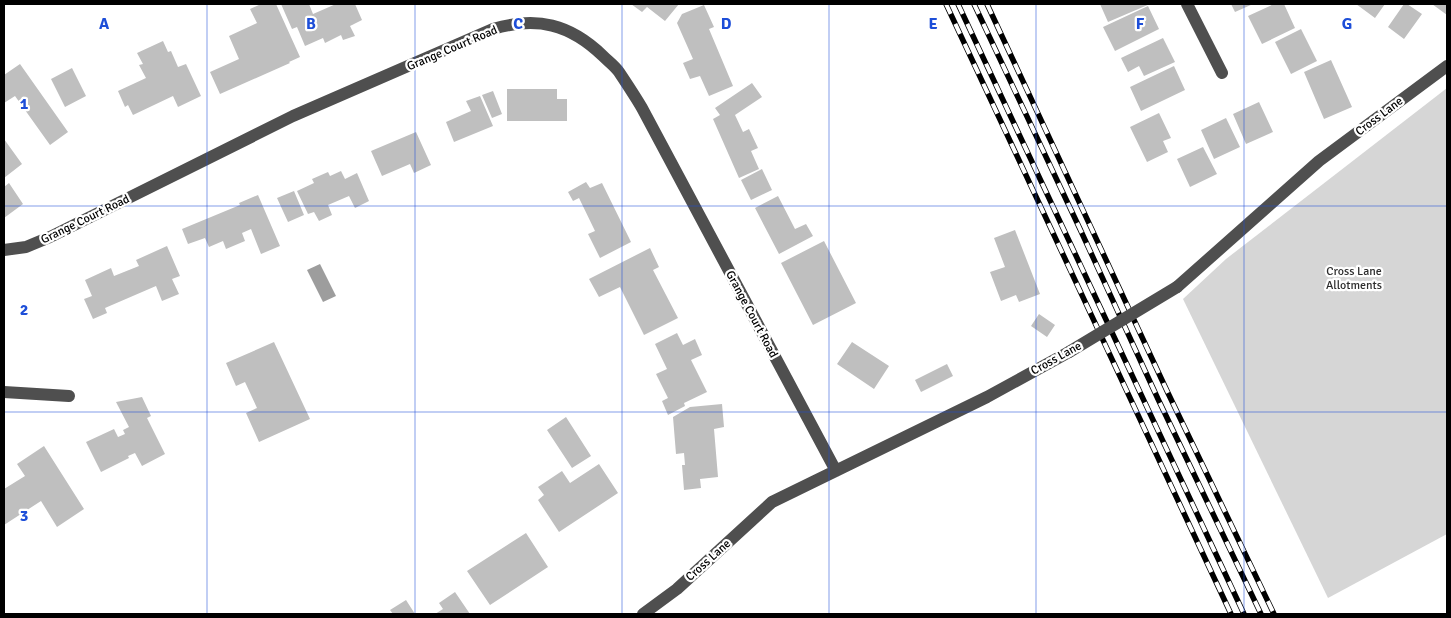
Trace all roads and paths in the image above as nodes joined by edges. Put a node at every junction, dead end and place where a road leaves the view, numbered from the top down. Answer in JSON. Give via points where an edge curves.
{"nodes":[{"id":1,"x":1187,"y":4,"type":"edge"},
{"id":2,"x":1447,"y":66,"type":"edge"},
{"id":3,"x":1222,"y":73,"type":"dead end"},
{"id":4,"x":4,"y":250,"type":"edge"},
{"id":5,"x":4,"y":392,"type":"edge"},
{"id":6,"x":69,"y":396,"type":"dead end"},
{"id":7,"x":836,"y":472,"type":"junction"},
{"id":8,"x":643,"y":614,"type":"edge"}],
"edges":[{"from":1,"to":3,"type":"street"},
{"from":2,"to":7,"type":"street","name":"Cross Lane","bridge":true,"via":[[1319,161],[1177,287],[987,397]]},
{"from":4,"to":7,"type":"street","name":"Grange Court Road","via":[[26,247],[50,237],[293,116],[493,30],[513,24],[555,26],[574,33],[618,70],[642,108]]},
{"from":5,"to":6,"type":"street"},
{"from":7,"to":8,"type":"street","name":"Cross Lane","via":[[772,502],[677,589]]}]}
